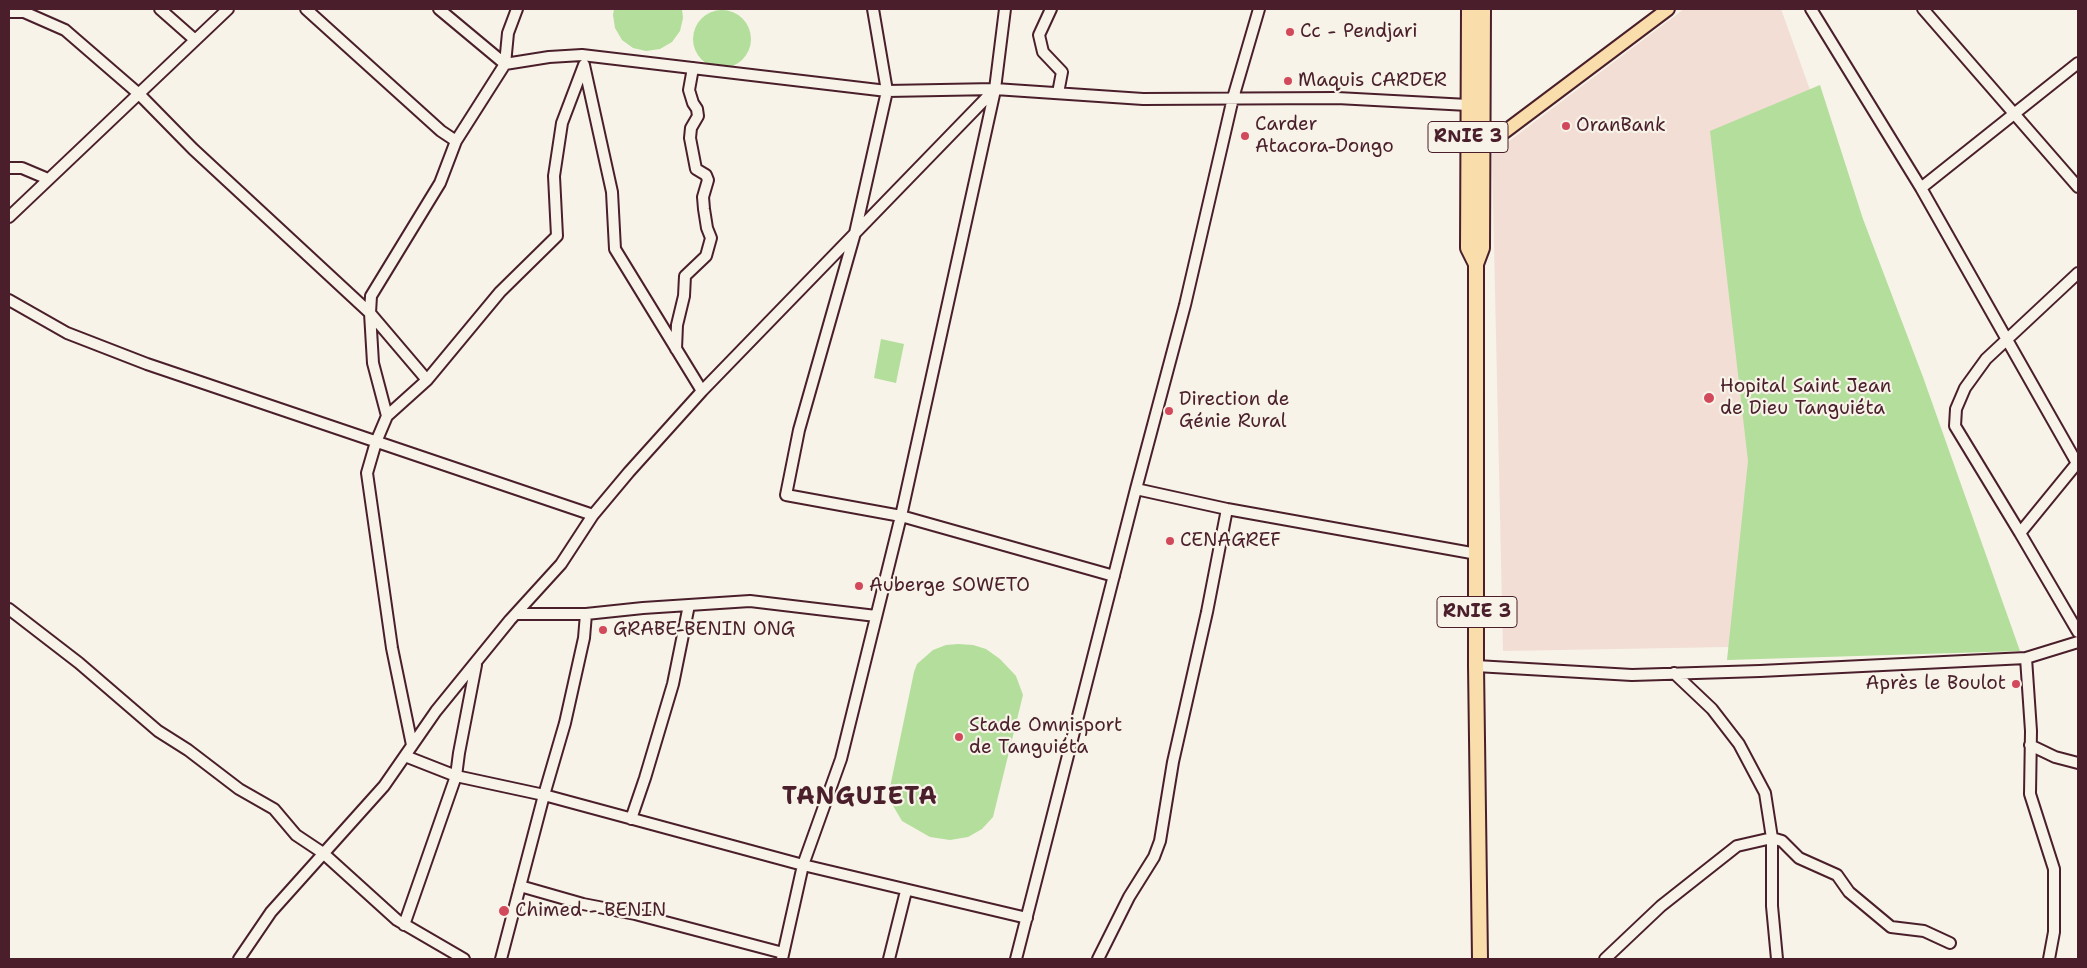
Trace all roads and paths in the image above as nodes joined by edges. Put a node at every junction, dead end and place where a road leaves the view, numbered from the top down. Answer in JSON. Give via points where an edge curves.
{"nodes":[{"id":1,"x":160,"y":9,"type":"edge"},
{"id":2,"x":228,"y":9,"type":"edge"},
{"id":3,"x":306,"y":9,"type":"edge"},
{"id":4,"x":439,"y":9,"type":"edge"},
{"id":5,"x":517,"y":9,"type":"edge"},
{"id":6,"x":873,"y":9,"type":"edge"},
{"id":7,"x":1005,"y":9,"type":"edge"},
{"id":8,"x":1051,"y":9,"type":"edge"},
{"id":9,"x":1259,"y":9,"type":"edge"},
{"id":10,"x":1469,"y":9,"type":"edge"},
{"id":11,"x":1483,"y":9,"type":"edge"},
{"id":12,"x":1668,"y":9,"type":"edge"},
{"id":13,"x":1812,"y":9,"type":"edge"},
{"id":14,"x":1923,"y":9,"type":"edge"},
{"id":15,"x":9,"y":12,"type":"edge"},
{"id":16,"x":194,"y":39,"type":"junction"},
{"id":17,"x":583,"y":60,"type":"junction"},
{"id":18,"x":2078,"y":63,"type":"edge"},
{"id":19,"x":506,"y":64,"type":"junction"},
{"id":20,"x":692,"y":68,"type":"junction"},
{"id":21,"x":995,"y":89,"type":"junction"},
{"id":22,"x":887,"y":91,"type":"junction"},
{"id":23,"x":1058,"y":93,"type":"junction"},
{"id":24,"x":139,"y":94,"type":"junction"},
{"id":25,"x":1233,"y":98,"type":"junction"},
{"id":26,"x":1468,"y":105,"type":"junction"},
{"id":27,"x":2015,"y":113,"type":"junction"},
{"id":28,"x":456,"y":141,"type":"junction"},
{"id":29,"x":1468,"y":146,"type":"junction"},
{"id":30,"x":1482,"y":148,"type":"junction"},
{"id":31,"x":9,"y":168,"type":"edge"},
{"id":32,"x":48,"y":179,"type":"junction"},
{"id":33,"x":2078,"y":187,"type":"edge"},
{"id":34,"x":1921,"y":188,"type":"junction"},
{"id":35,"x":9,"y":216,"type":"edge"},
{"id":36,"x":855,"y":232,"type":"junction"},
{"id":37,"x":1476,"y":264,"type":"junction"},
{"id":38,"x":2078,"y":273,"type":"edge"},
{"id":39,"x":9,"y":300,"type":"edge"},
{"id":40,"x":370,"y":312,"type":"junction"},
{"id":41,"x":2007,"y":341,"type":"junction"},
{"id":42,"x":676,"y":349,"type":"junction"},
{"id":43,"x":427,"y":380,"type":"junction"},
{"id":44,"x":702,"y":390,"type":"junction"},
{"id":45,"x":387,"y":416,"type":"junction"},
{"id":46,"x":376,"y":442,"type":"junction"},
{"id":47,"x":2078,"y":463,"type":"edge"},
{"id":48,"x":1136,"y":489,"type":"junction"},
{"id":49,"x":1227,"y":509,"type":"junction"},
{"id":50,"x":593,"y":515,"type":"junction"},
{"id":51,"x":901,"y":516,"type":"junction"},
{"id":52,"x":2020,"y":533,"type":"junction"},
{"id":53,"x":1477,"y":554,"type":"junction"},
{"id":54,"x":1114,"y":576,"type":"junction"},
{"id":55,"x":688,"y":606,"type":"junction"},
{"id":56,"x":9,"y":608,"type":"edge"},
{"id":57,"x":516,"y":614,"type":"junction"},
{"id":58,"x":586,"y":614,"type":"junction"},
{"id":59,"x":876,"y":616,"type":"junction"},
{"id":60,"x":2078,"y":632,"type":"edge"},
{"id":61,"x":2078,"y":642,"type":"edge"},
{"id":62,"x":2026,"y":658,"type":"junction"},
{"id":63,"x":477,"y":661,"type":"junction"},
{"id":64,"x":1476,"y":666,"type":"junction"},
{"id":65,"x":1674,"y":673,"type":"junction"},
{"id":66,"x":412,"y":745,"type":"junction"},
{"id":67,"x":2030,"y":745,"type":"junction"},
{"id":68,"x":405,"y":756,"type":"junction"},
{"id":69,"x":2078,"y":763,"type":"edge"},
{"id":70,"x":456,"y":776,"type":"junction"},
{"id":71,"x":544,"y":796,"type":"junction"},
{"id":72,"x":631,"y":819,"type":"junction"},
{"id":73,"x":1772,"y":838,"type":"junction"},
{"id":74,"x":323,"y":853,"type":"junction"},
{"id":75,"x":803,"y":865,"type":"junction"},
{"id":76,"x":520,"y":886,"type":"junction"},
{"id":77,"x":906,"y":891,"type":"junction"},
{"id":78,"x":1026,"y":918,"type":"junction"},
{"id":79,"x":404,"y":925,"type":"junction"},
{"id":80,"x":1950,"y":943,"type":"dead end"},
{"id":81,"x":782,"y":956,"type":"edge"},
{"id":82,"x":240,"y":959,"type":"edge"},
{"id":83,"x":464,"y":959,"type":"edge"},
{"id":84,"x":501,"y":959,"type":"edge"},
{"id":85,"x":890,"y":959,"type":"edge"},
{"id":86,"x":1016,"y":959,"type":"edge"},
{"id":87,"x":1098,"y":959,"type":"edge"},
{"id":88,"x":1480,"y":959,"type":"edge"},
{"id":89,"x":1604,"y":959,"type":"edge"},
{"id":90,"x":1777,"y":959,"type":"edge"},
{"id":91,"x":2050,"y":959,"type":"edge"}],
"edges":[{"from":1,"to":16,"type":"street"},
{"from":2,"to":16,"type":"street"},
{"from":3,"to":28,"type":"street"},
{"from":4,"to":19,"type":"street"},
{"from":5,"to":19,"type":"street","via":[[508,33]]},
{"from":6,"to":22,"type":"street"},
{"from":7,"to":21,"type":"street"},
{"from":8,"to":23,"type":"street","via":[[1039,35],[1043,52],[1062,72]]},
{"from":9,"to":25,"type":"street"},
{"from":10,"to":26,"type":"highway","number":"RNIE 3"},
{"from":11,"to":30,"type":"highway","number":"RNIE 3"},
{"from":12,"to":30,"type":"main road"},
{"from":13,"to":34,"type":"street"},
{"from":14,"to":27,"type":"street"},
{"from":15,"to":24,"type":"street","via":[[24,12],[65,30]]},
{"from":16,"to":24,"type":"street"},
{"from":17,"to":19,"type":"street","via":[[549,57]]},
{"from":17,"to":20,"type":"street"},
{"from":17,"to":42,"type":"street","via":[[612,192],[615,249]]},
{"from":17,"to":43,"type":"street","via":[[562,123],[554,176],[557,236],[500,292]]},
{"from":18,"to":27,"type":"street"},
{"from":19,"to":28,"type":"street"},
{"from":20,"to":22,"type":"street"},
{"from":20,"to":42,"type":"street","via":[[689,90],[698,116],[690,138],[696,169],[708,180],[703,197],[711,238],[706,256],[685,276]]},
{"from":21,"to":22,"type":"street"},
{"from":21,"to":23,"type":"street"},
{"from":21,"to":36,"type":"street"},
{"from":21,"to":51,"type":"street"},
{"from":22,"to":36,"type":"street"},
{"from":23,"to":25,"type":"street","via":[[1143,99]]},
{"from":24,"to":32,"type":"street"},
{"from":24,"to":40,"type":"street","via":[[192,149]]},
{"from":25,"to":26,"type":"street","via":[[1337,98]]},
{"from":25,"to":48,"type":"street","via":[[1186,305]]},
{"from":26,"to":29,"type":"highway","number":"RNIE 3"},
{"from":27,"to":33,"type":"street"},
{"from":27,"to":34,"type":"street"},
{"from":28,"to":40,"type":"street","via":[[440,183],[371,296]]},
{"from":29,"to":30,"type":"main road"},
{"from":29,"to":37,"type":"highway","number":"RNIE 3","via":[[1468,248]]},
{"from":30,"to":37,"type":"highway","number":"RNIE 3","via":[[1482,248]]},
{"from":31,"to":32,"type":"street","via":[[22,168]]},
{"from":32,"to":35,"type":"street"},
{"from":34,"to":41,"type":"street"},
{"from":36,"to":44,"type":"street"},
{"from":36,"to":51,"type":"street","via":[[799,430],[786,495]]},
{"from":37,"to":53,"type":"highway","number":"RNIE 3"},
{"from":38,"to":41,"type":"street"},
{"from":39,"to":46,"type":"street","via":[[67,333],[147,364]]},
{"from":40,"to":43,"type":"street"},
{"from":40,"to":45,"type":"street","via":[[373,363]]},
{"from":41,"to":47,"type":"street"},
{"from":41,"to":52,"type":"street","via":[[1986,359],[1965,388],[1956,410],[1956,426]]},
{"from":42,"to":44,"type":"street"},
{"from":43,"to":45,"type":"street"},
{"from":44,"to":50,"type":"street"},
{"from":45,"to":46,"type":"street"},
{"from":46,"to":50,"type":"street"},
{"from":46,"to":66,"type":"street","via":[[367,473],[392,648]]},
{"from":47,"to":52,"type":"street"},
{"from":48,"to":49,"type":"street"},
{"from":48,"to":54,"type":"street"},
{"from":49,"to":53,"type":"street"},
{"from":49,"to":87,"type":"street","via":[[1173,762],[1160,841]]},
{"from":50,"to":57,"type":"street","via":[[561,564]]},
{"from":51,"to":54,"type":"street"},
{"from":51,"to":59,"type":"street"},
{"from":52,"to":60,"type":"street"},
{"from":53,"to":64,"type":"highway","number":"RNIE 3"},
{"from":54,"to":78,"type":"street"},
{"from":55,"to":58,"type":"street"},
{"from":55,"to":59,"type":"street","via":[[750,601]]},
{"from":55,"to":72,"type":"street","via":[[673,684]]},
{"from":56,"to":74,"type":"street","via":[[80,663],[158,731],[239,789],[274,809],[296,835]]},
{"from":57,"to":58,"type":"street"},
{"from":57,"to":63,"type":"street"},
{"from":58,"to":71,"type":"street","via":[[584,638],[565,723]]},
{"from":59,"to":75,"type":"street","via":[[842,760]]},
{"from":61,"to":62,"type":"street"},
{"from":62,"to":65,"type":"street"},
{"from":62,"to":67,"type":"street"},
{"from":63,"to":66,"type":"street"},
{"from":63,"to":70,"type":"street"},
{"from":64,"to":65,"type":"street","via":[[1632,675]]},
{"from":64,"to":88,"type":"highway","number":"RNIE 3"},
{"from":65,"to":73,"type":"street","via":[[1712,709],[1738,744],[1765,793]]},
{"from":66,"to":68,"type":"street"},
{"from":67,"to":69,"type":"street"},
{"from":67,"to":91,"type":"street","via":[[2030,794],[2054,869],[2054,932]]},
{"from":68,"to":70,"type":"street"},
{"from":68,"to":74,"type":"street","via":[[384,786]]},
{"from":70,"to":71,"type":"street"},
{"from":70,"to":79,"type":"street"},
{"from":71,"to":72,"type":"street"},
{"from":71,"to":76,"type":"street"},
{"from":72,"to":75,"type":"street"},
{"from":73,"to":80,"type":"street","via":[[1782,841],[1799,858],[1837,875],[1849,892],[1891,927],[1924,931]]},
{"from":73,"to":89,"type":"street","via":[[1736,846],[1660,906]]},
{"from":73,"to":90,"type":"street","via":[[1772,906]]},
{"from":74,"to":79,"type":"street"},
{"from":74,"to":82,"type":"street","via":[[271,912]]},
{"from":75,"to":77,"type":"street"},
{"from":75,"to":81,"type":"street"},
{"from":76,"to":81,"type":"street","via":[[635,914]]},
{"from":76,"to":84,"type":"street"},
{"from":77,"to":78,"type":"street"},
{"from":77,"to":85,"type":"street"},
{"from":78,"to":86,"type":"street"},
{"from":79,"to":83,"type":"street"}]}
